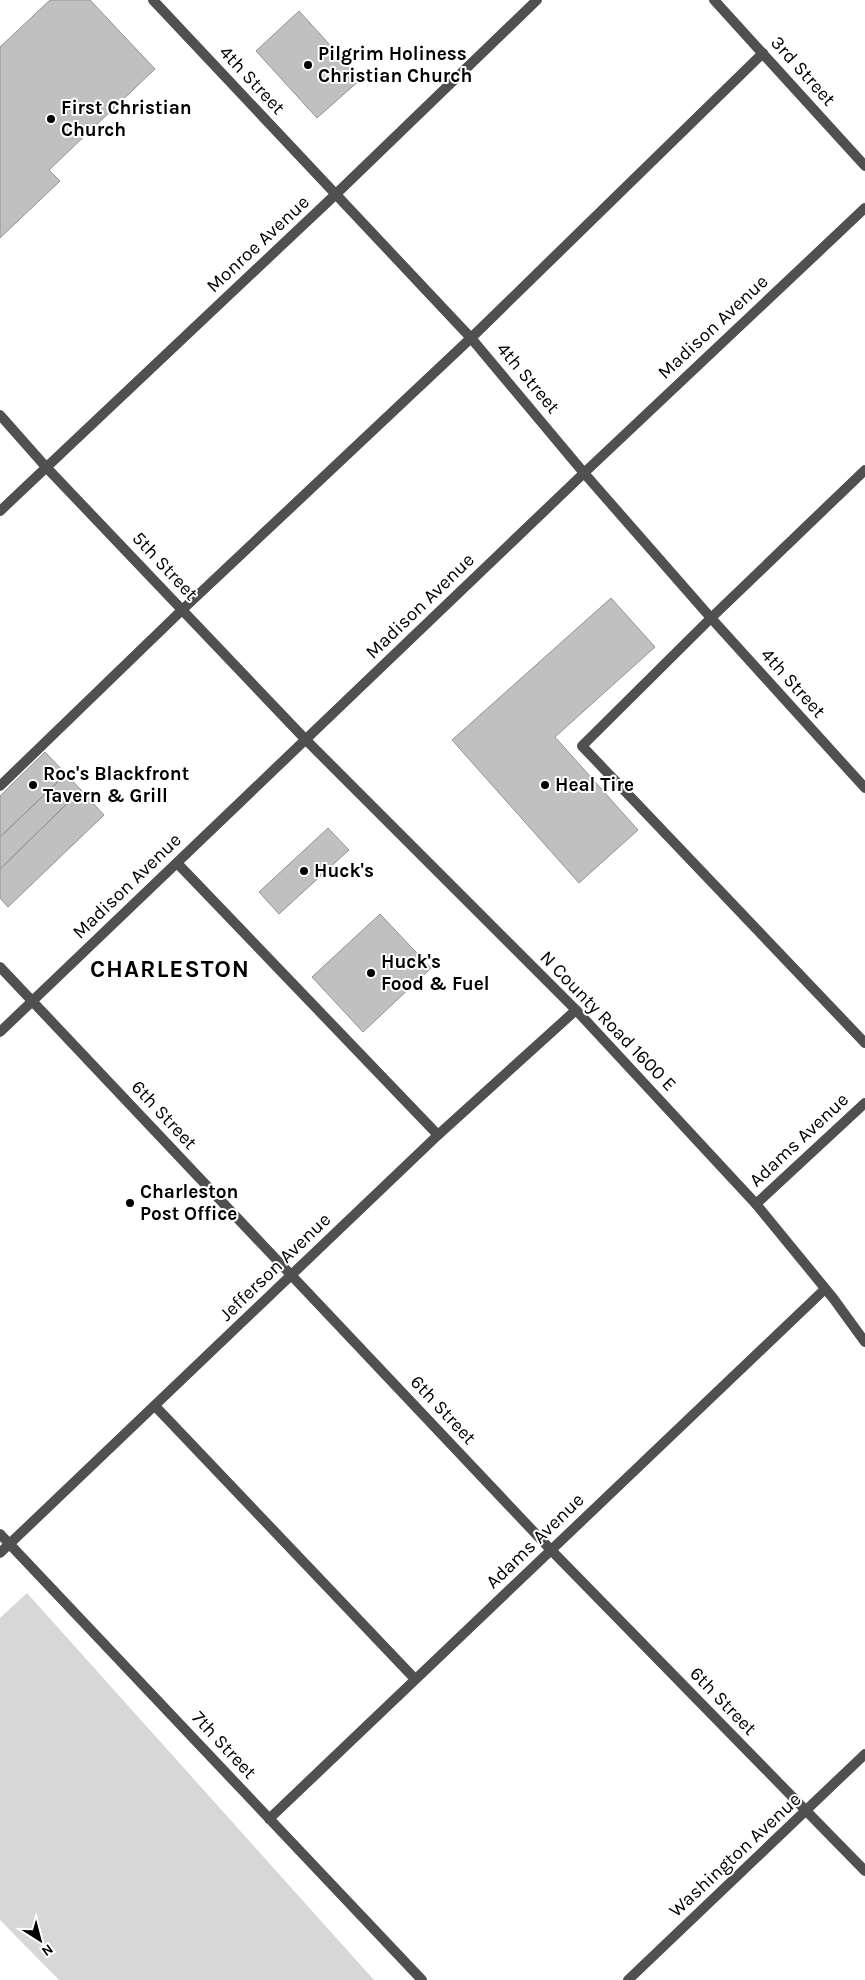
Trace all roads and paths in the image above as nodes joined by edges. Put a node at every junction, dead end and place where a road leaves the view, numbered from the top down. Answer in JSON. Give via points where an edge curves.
{"nodes":[{"id":1,"x":153,"y":0,"type":"edge"},
{"id":2,"x":537,"y":0,"type":"edge"},
{"id":3,"x":714,"y":0,"type":"edge"},
{"id":4,"x":762,"y":53,"type":"junction"},
{"id":5,"x":865,"y":166,"type":"edge"},
{"id":6,"x":336,"y":194,"type":"junction"},
{"id":7,"x":865,"y":208,"type":"edge"},
{"id":8,"x":472,"y":338,"type":"junction"},
{"id":9,"x":0,"y":415,"type":"edge"},
{"id":10,"x":46,"y":467,"type":"junction"},
{"id":11,"x":865,"y":470,"type":"edge"},
{"id":12,"x":584,"y":473,"type":"junction"},
{"id":13,"x":0,"y":511,"type":"edge"},
{"id":14,"x":182,"y":610,"type":"junction"},
{"id":15,"x":711,"y":618,"type":"junction"},
{"id":16,"x":306,"y":740,"type":"junction"},
{"id":17,"x":0,"y":786,"type":"edge"},
{"id":18,"x":865,"y":788,"type":"edge"},
{"id":19,"x":178,"y":863,"type":"junction"},
{"id":20,"x":0,"y":967,"type":"edge"},
{"id":21,"x":32,"y":1001,"type":"junction"},
{"id":22,"x":576,"y":1010,"type":"junction"},
{"id":23,"x":0,"y":1032,"type":"edge"},
{"id":24,"x":865,"y":1043,"type":"edge"},
{"id":25,"x":865,"y":1103,"type":"edge"},
{"id":26,"x":438,"y":1135,"type":"junction"},
{"id":27,"x":756,"y":1204,"type":"junction"},
{"id":28,"x":292,"y":1275,"type":"junction"},
{"id":29,"x":825,"y":1289,"type":"junction"},
{"id":30,"x":865,"y":1342,"type":"edge"},
{"id":31,"x":155,"y":1406,"type":"junction"},
{"id":32,"x":0,"y":1534,"type":"edge"},
{"id":33,"x":10,"y":1544,"type":"junction"},
{"id":34,"x":551,"y":1550,"type":"junction"},
{"id":35,"x":0,"y":1553,"type":"edge"},
{"id":36,"x":415,"y":1680,"type":"junction"},
{"id":37,"x":865,"y":1754,"type":"edge"},
{"id":38,"x":806,"y":1812,"type":"junction"},
{"id":39,"x":269,"y":1819,"type":"junction"},
{"id":40,"x":865,"y":1871,"type":"edge"},
{"id":41,"x":422,"y":1980,"type":"edge"},
{"id":42,"x":628,"y":1980,"type":"edge"}],
"edges":[{"from":1,"to":6,"type":"street","name":"4th Street"},
{"from":2,"to":6,"type":"street","name":"Monroe Avenue"},
{"from":3,"to":4,"type":"street","name":"3rd Street"},
{"from":4,"to":5,"type":"street","name":"3rd Street"},
{"from":4,"to":8,"type":"street"},
{"from":6,"to":8,"type":"street","name":"4th Street"},
{"from":6,"to":10,"type":"street","name":"Monroe Avenue"},
{"from":7,"to":12,"type":"street","name":"Madison Avenue"},
{"from":8,"to":12,"type":"street","name":"4th Street"},
{"from":8,"to":14,"type":"street"},
{"from":9,"to":10,"type":"street","name":"5th Street"},
{"from":10,"to":13,"type":"street","name":"Monroe Avenue"},
{"from":10,"to":14,"type":"street","name":"5th Street"},
{"from":11,"to":15,"type":"street"},
{"from":12,"to":15,"type":"street","name":"4th Street"},
{"from":12,"to":16,"type":"street","name":"Madison Avenue"},
{"from":14,"to":16,"type":"street","name":"5th Street"},
{"from":14,"to":17,"type":"street"},
{"from":15,"to":18,"type":"street","name":"4th Street"},
{"from":15,"to":24,"type":"street","via":[[582,746]]},
{"from":16,"to":19,"type":"street","name":"Madison Avenue"},
{"from":16,"to":22,"type":"street","name":"N County Road 1600 E"},
{"from":19,"to":21,"type":"street","name":"Madison Avenue"},
{"from":19,"to":26,"type":"street"},
{"from":20,"to":21,"type":"street","name":"6th Street"},
{"from":21,"to":23,"type":"street","name":"Madison Avenue"},
{"from":21,"to":28,"type":"street","name":"6th Street"},
{"from":22,"to":26,"type":"street","name":"Jefferson Avenue"},
{"from":22,"to":27,"type":"street","name":"N County Road 1600 E"},
{"from":25,"to":27,"type":"street","name":"Adams Avenue"},
{"from":26,"to":28,"type":"street","name":"Jefferson Avenue"},
{"from":27,"to":29,"type":"street","name":"N County Road 1600 E"},
{"from":28,"to":31,"type":"street","name":"Jefferson Avenue"},
{"from":28,"to":34,"type":"street","name":"6th Street"},
{"from":29,"to":30,"type":"street","name":"N County Road 1600 E"},
{"from":29,"to":34,"type":"street","name":"Adams Avenue"},
{"from":31,"to":33,"type":"street","name":"Jefferson Avenue"},
{"from":31,"to":36,"type":"street"},
{"from":32,"to":33,"type":"street","name":"7th Street"},
{"from":33,"to":35,"type":"street","name":"Jefferson Avenue"},
{"from":33,"to":39,"type":"street","name":"7th Street"},
{"from":34,"to":36,"type":"street","name":"Adams Avenue"},
{"from":34,"to":38,"type":"street","name":"6th Street"},
{"from":36,"to":39,"type":"street","name":"Adams Avenue"},
{"from":37,"to":38,"type":"street","name":"Washington Avenue"},
{"from":38,"to":40,"type":"street","name":"6th Street"},
{"from":38,"to":42,"type":"street","name":"Washington Avenue"},
{"from":39,"to":41,"type":"street","name":"7th Street"}]}
